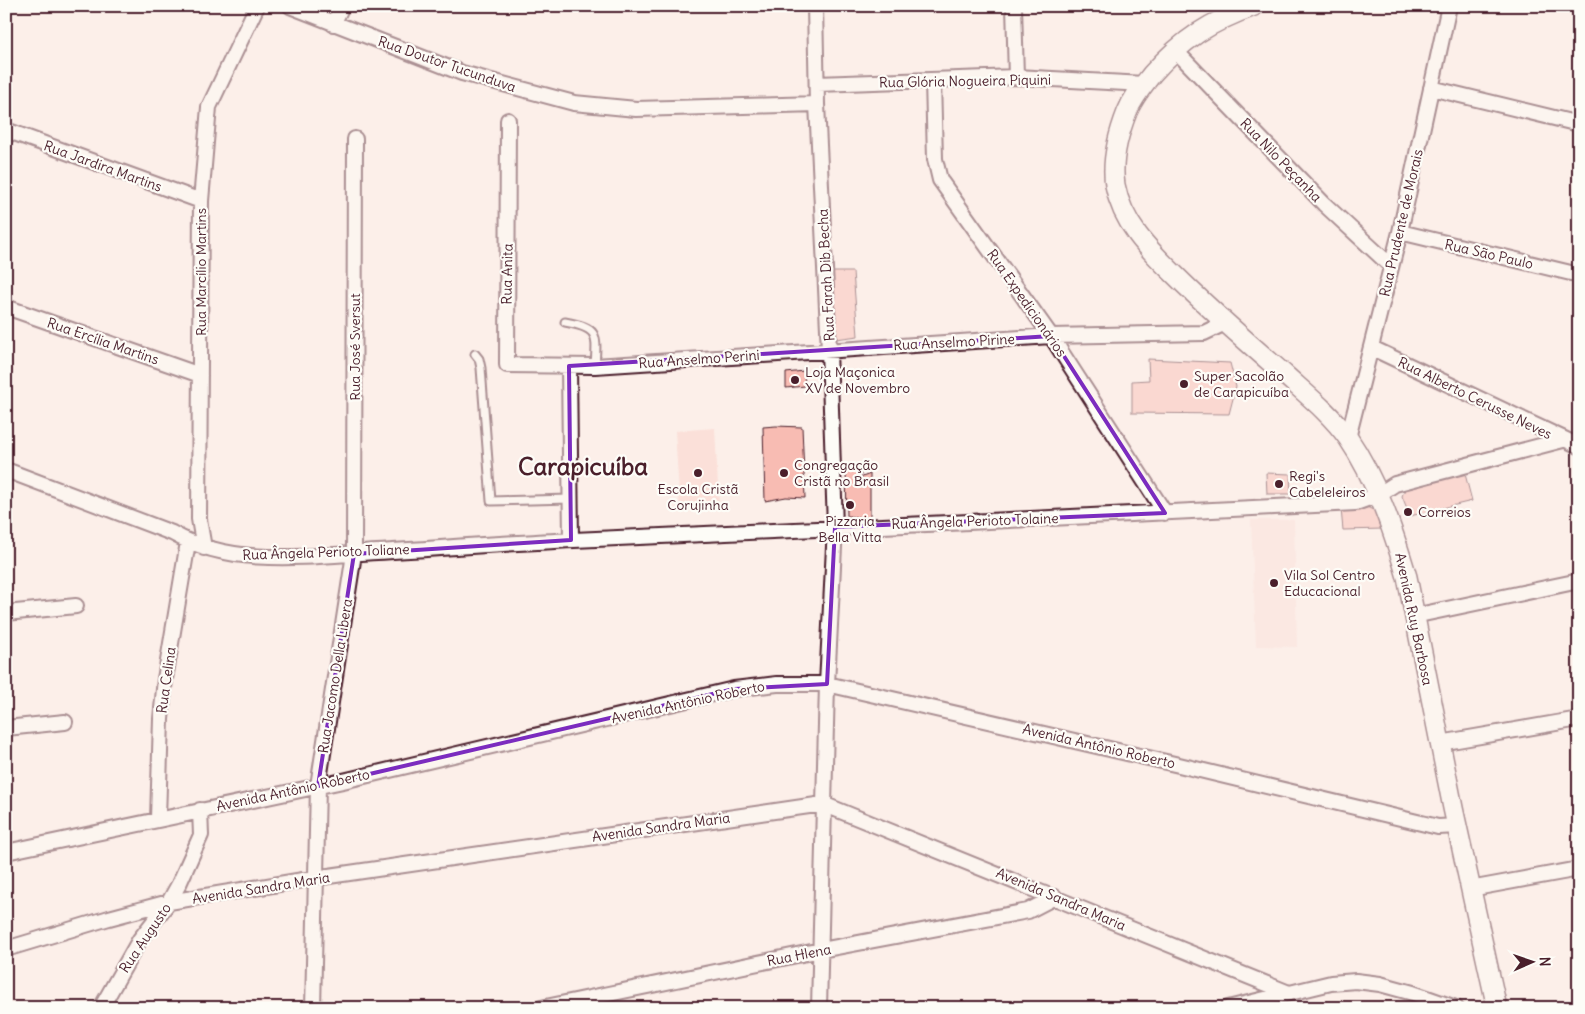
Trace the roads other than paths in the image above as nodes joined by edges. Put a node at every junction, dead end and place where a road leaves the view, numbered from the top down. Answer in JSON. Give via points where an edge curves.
{"nodes":[{"id":1,"x":257,"y":6,"type":"edge"},
{"id":2,"x":290,"y":6,"type":"edge"},
{"id":3,"x":342,"y":6,"type":"edge"},
{"id":4,"x":815,"y":6,"type":"edge"},
{"id":5,"x":1014,"y":6,"type":"edge"},
{"id":6,"x":1254,"y":6,"type":"edge"},
{"id":7,"x":1449,"y":6,"type":"edge"},
{"id":8,"x":333,"y":24,"type":"junction"},
{"id":9,"x":1175,"y":50,"type":"junction"},
{"id":10,"x":1016,"y":77,"type":"junction"},
{"id":11,"x":933,"y":80,"type":"junction"},
{"id":12,"x":816,"y":84,"type":"junction"},
{"id":13,"x":1144,"y":84,"type":"junction"},
{"id":14,"x":1431,"y":88,"type":"junction"},
{"id":15,"x":817,"y":104,"type":"junction"},
{"id":16,"x":508,"y":120,"type":"dead end"},
{"id":17,"x":1579,"y":124,"type":"edge"},
{"id":18,"x":6,"y":130,"type":"edge"},
{"id":19,"x":355,"y":139,"type":"dead end"},
{"id":20,"x":200,"y":201,"type":"junction"},
{"id":21,"x":1400,"y":232,"type":"junction"},
{"id":22,"x":1391,"y":266,"type":"junction"},
{"id":23,"x":1579,"y":275,"type":"edge"},
{"id":24,"x":6,"y":307,"type":"edge"},
{"id":25,"x":565,"y":322,"type":"dead end"},
{"id":26,"x":1225,"y":323,"type":"junction"},
{"id":27,"x":1051,"y":336,"type":"junction"},
{"id":28,"x":1372,"y":348,"type":"junction"},
{"id":29,"x":830,"y":350,"type":"junction"},
{"id":30,"x":475,"y":354,"type":"dead end"},
{"id":31,"x":569,"y":366,"type":"junction"},
{"id":32,"x":595,"y":366,"type":"junction"},
{"id":33,"x":200,"y":375,"type":"junction"},
{"id":34,"x":1348,"y":438,"type":"junction"},
{"id":35,"x":1562,"y":440,"type":"junction"},
{"id":36,"x":1579,"y":446,"type":"edge"},
{"id":37,"x":6,"y":470,"type":"edge"},
{"id":38,"x":1378,"y":495,"type":"junction"},
{"id":39,"x":571,"y":500,"type":"junction"},
{"id":40,"x":1166,"y":513,"type":"junction"},
{"id":41,"x":835,"y":527,"type":"junction"},
{"id":42,"x":571,"y":540,"type":"junction"},
{"id":43,"x":188,"y":542,"type":"junction"},
{"id":44,"x":204,"y":548,"type":"junction"},
{"id":45,"x":354,"y":554,"type":"junction"},
{"id":46,"x":1579,"y":581,"type":"edge"},
{"id":47,"x":76,"y":606,"type":"dead end"},
{"id":48,"x":6,"y":613,"type":"edge"},
{"id":49,"x":1414,"y":616,"type":"junction"},
{"id":50,"x":827,"y":684,"type":"junction"},
{"id":51,"x":1579,"y":719,"type":"edge"},
{"id":52,"x":65,"y":722,"type":"dead end"},
{"id":53,"x":6,"y":728,"type":"edge"},
{"id":54,"x":1440,"y":743,"type":"junction"},
{"id":55,"x":318,"y":786,"type":"junction"},
{"id":56,"x":823,"y":804,"type":"junction"},
{"id":57,"x":200,"y":810,"type":"junction"},
{"id":58,"x":158,"y":819,"type":"junction"},
{"id":59,"x":1458,"y":826,"type":"junction"},
{"id":60,"x":6,"y":852,"type":"edge"},
{"id":61,"x":1579,"y":869,"type":"edge"},
{"id":62,"x":315,"y":878,"type":"junction"},
{"id":63,"x":1470,"y":889,"type":"junction"},
{"id":64,"x":1055,"y":897,"type":"junction"},
{"id":65,"x":169,"y":902,"type":"junction"},
{"id":66,"x":6,"y":949,"type":"edge"},
{"id":67,"x":821,"y":950,"type":"junction"},
{"id":68,"x":1289,"y":994,"type":"junction"},
{"id":69,"x":101,"y":1008,"type":"edge"},
{"id":70,"x":313,"y":1008,"type":"edge"},
{"id":71,"x":541,"y":1008,"type":"edge"},
{"id":72,"x":819,"y":1008,"type":"edge"},
{"id":73,"x":1228,"y":1008,"type":"edge"},
{"id":74,"x":1456,"y":1008,"type":"edge"},
{"id":75,"x":1497,"y":1008,"type":"edge"}],
"edges":[{"from":1,"to":20,"type":"street","name":"Rua Marcílio Martins","via":[[209,107]]},
{"from":2,"to":8,"type":"street","name":"Rua Doutor Tucunduva"},
{"from":3,"to":8,"type":"street"},
{"from":4,"to":12,"type":"street","name":"Rua Farah Dib Becha"},
{"from":5,"to":10,"type":"street"},
{"from":6,"to":9,"type":"street","name":"Avenida Ruy Barbosa","via":[[1204,27]]},
{"from":7,"to":14,"type":"street","name":"Rua Prudente de Morais"},
{"from":8,"to":15,"type":"street","name":"Rua Doutor Tucunduva","via":[[462,73],[574,103],[636,110]]},
{"from":9,"to":13,"type":"street","name":"Avenida Ruy Barbosa"},
{"from":9,"to":22,"type":"street","name":"Rua Nilo Peçanha","via":[[1324,204]]},
{"from":10,"to":11,"type":"street","name":"Rua Glória Nogueira Piquini"},
{"from":10,"to":13,"type":"street","name":"Rua Glória Nogueira Piquini"},
{"from":11,"to":12,"type":"street","name":"Rua Glória Nogueira Piquini"},
{"from":11,"to":27,"type":"street","name":"Rua Expedicionários","via":[[935,159],[940,180]]},
{"from":12,"to":15,"type":"street","name":"Rua Farah Dib Becha"},
{"from":13,"to":26,"type":"street","name":"Avenida Ruy Barbosa","via":[[1133,97],[1120,129],[1115,154],[1115,185],[1122,207],[1135,232],[1152,253]]},
{"from":14,"to":17,"type":"street"},
{"from":14,"to":21,"type":"street","name":"Rua Prudente de Morais"},
{"from":15,"to":29,"type":"street","name":"Rua Farah Dib Becha"},
{"from":16,"to":31,"type":"street","name":"Rua Anita","via":[[507,365]]},
{"from":18,"to":20,"type":"street","name":"Rua Jardira Martins"},
{"from":19,"to":45,"type":"street","name":"Rua José Sversut"},
{"from":20,"to":33,"type":"street","name":"Rua Marcílio Martins"},
{"from":21,"to":22,"type":"street","name":"Rua Prudente de Morais"},
{"from":21,"to":23,"type":"street","name":"Rua São Paulo"},
{"from":22,"to":28,"type":"street","name":"Rua Prudente de Morais"},
{"from":24,"to":33,"type":"street","name":"Rua Ercília Martins"},
{"from":25,"to":32,"type":"lane","via":[[592,330],[596,346]]},
{"from":26,"to":27,"type":"street","name":"Rua Anselmo Pirine","via":[[1204,333]]},
{"from":26,"to":34,"type":"street","name":"Avenida Ruy Barbosa","via":[[1298,386]]},
{"from":27,"to":29,"type":"street","name":"Rua Anselmo Pirine"},
{"from":27,"to":40,"type":"street","name":"Rua Expedicionários"},
{"from":28,"to":34,"type":"street","name":"Rua Prudente de Morais"},
{"from":28,"to":35,"type":"street","name":"Rua Alberto Cerusse Neves"},
{"from":29,"to":32,"type":"street","name":"Rua Anselmo Perini"},
{"from":29,"to":41,"type":"street","name":"Rua Farah Dib Becha"},
{"from":30,"to":39,"type":"lane","via":[[480,359],[481,368],[491,501]]},
{"from":31,"to":32,"type":"street","name":"Rua Anselmo Perini"},
{"from":31,"to":39,"type":"street"},
{"from":33,"to":44,"type":"street","name":"Rua Marcílio Martins","via":[[199,519]]},
{"from":34,"to":38,"type":"street","name":"Avenida Ruy Barbosa"},
{"from":35,"to":36,"type":"street","name":"Rua Alberto Cerusse Neves"},
{"from":35,"to":38,"type":"street","name":"Rua Ângela Perioto Tolaine","via":[[1395,484]]},
{"from":37,"to":43,"type":"street","name":"Rua Ângela Perioto Toliane"},
{"from":38,"to":40,"type":"street","name":"Rua Ângela Perioto Tolaine","via":[[1356,503]]},
{"from":38,"to":49,"type":"street","name":"Avenida Ruy Barbosa","via":[[1398,548]]},
{"from":39,"to":42,"type":"street"},
{"from":40,"to":41,"type":"street","name":"Rua Ângela Perioto Tolaine"},
{"from":41,"to":42,"type":"street","name":"Rua Ângela Perioto Tolaine"},
{"from":41,"to":50,"type":"street","name":"Rua Farah Dib Becha"},
{"from":42,"to":45,"type":"street","name":"Rua Ângela Perioto Toliane"},
{"from":43,"to":44,"type":"street","name":"Rua Ângela Perioto Toliane"},
{"from":43,"to":58,"type":"street","name":"Rua Celina","via":[[164,679]]},
{"from":44,"to":45,"type":"street","name":"Rua Ângela Perioto Toliane","via":[[242,556]]},
{"from":45,"to":55,"type":"street","name":"Rua Jacomo Della Libera"},
{"from":46,"to":49,"type":"street"},
{"from":47,"to":48,"type":"street"},
{"from":49,"to":54,"type":"street","name":"Avenida Ruy Barbosa"},
{"from":50,"to":55,"type":"street","name":"Avenida Antônio Roberto","via":[[777,684],[734,689]]},
{"from":50,"to":56,"type":"street","name":"Rua Farah Dib Becha"},
{"from":50,"to":59,"type":"street","name":"Avenida Antônio Roberto","via":[[1438,827]]},
{"from":51,"to":54,"type":"street"},
{"from":52,"to":53,"type":"street"},
{"from":54,"to":59,"type":"street","name":"Avenida Ruy Barbosa"},
{"from":55,"to":57,"type":"street","name":"Avenida Antônio Roberto"},
{"from":55,"to":62,"type":"street","name":"Rua Jacomo Della Libera"},
{"from":56,"to":62,"type":"street","name":"Avenida Sandra Maria"},
{"from":56,"to":64,"type":"street","name":"Avenida Sandra Maria"},
{"from":56,"to":67,"type":"street","name":"Rua Farah Dib Becha"},
{"from":57,"to":58,"type":"street","name":"Avenida Antônio Roberto"},
{"from":57,"to":65,"type":"street","name":"Rua Augusto","via":[[201,835]]},
{"from":58,"to":60,"type":"street","name":"Avenida Antônio Roberto"},
{"from":59,"to":63,"type":"street","name":"Avenida Ruy Barbosa"},
{"from":61,"to":63,"type":"street"},
{"from":62,"to":65,"type":"street","name":"Avenida Sandra Maria"},
{"from":62,"to":70,"type":"street","name":"Rua Jacomo Della Libera"},
{"from":63,"to":75,"type":"street","name":"Avenida Ruy Barbosa"},
{"from":64,"to":67,"type":"street","name":"Rua Hlena","via":[[1028,910]]},
{"from":64,"to":68,"type":"street","name":"Avenida Sandra Maria"},
{"from":65,"to":66,"type":"street","name":"Avenida Sandra Maria"},
{"from":65,"to":69,"type":"street","name":"Rua Augusto","via":[[140,939]]},
{"from":67,"to":71,"type":"street","name":"Rua Hlena"},
{"from":67,"to":72,"type":"street","name":"Rua Farah Dib Becha"},
{"from":68,"to":73,"type":"street"},
{"from":68,"to":74,"type":"street","via":[[1331,983],[1356,981],[1405,990]]}]}
